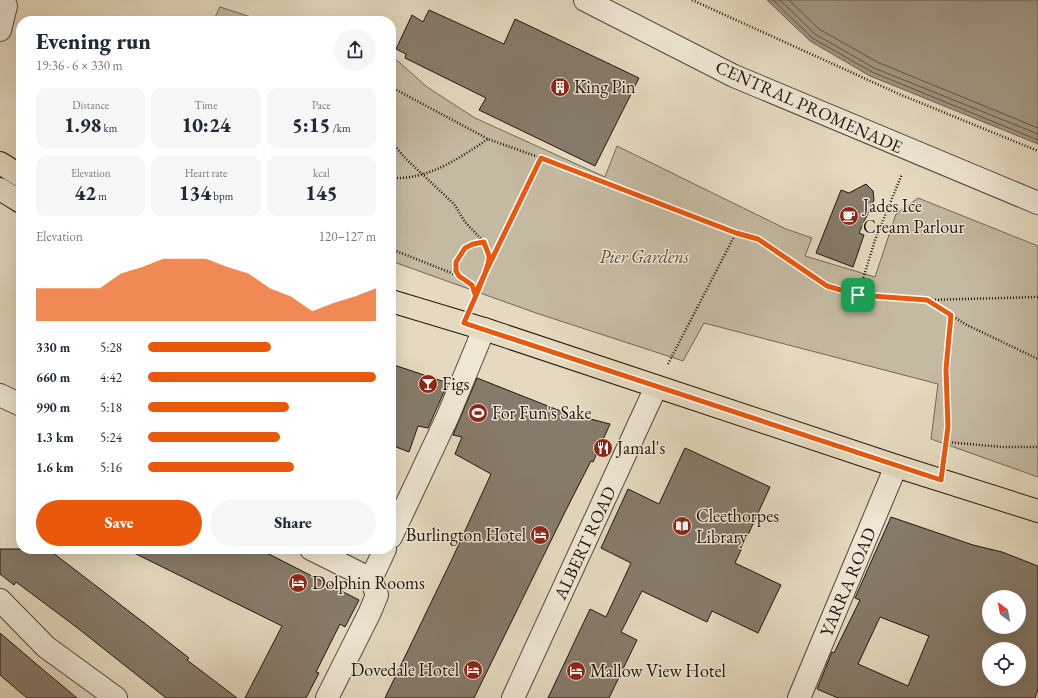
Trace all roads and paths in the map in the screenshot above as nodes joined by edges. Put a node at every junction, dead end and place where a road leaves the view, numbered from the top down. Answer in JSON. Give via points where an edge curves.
{"nodes":[{"id":1,"x":585,"y":0,"type":"edge"},
{"id":2,"x":692,"y":0,"type":"edge"},
{"id":3,"x":5,"y":8,"type":"edge"},
{"id":4,"x":0,"y":30,"type":"edge"},
{"id":5,"x":396,"y":90,"type":"edge"},
{"id":6,"x":488,"y":139,"type":"junction"},
{"id":7,"x":396,"y":146,"type":"edge"},
{"id":8,"x":911,"y":151,"type":"junction"},
{"id":9,"x":1038,"y":151,"type":"edge"},
{"id":10,"x":541,"y":158,"type":"junction"},
{"id":11,"x":0,"y":163,"type":"edge"},
{"id":12,"x":16,"y":173,"type":"edge"},
{"id":13,"x":423,"y":175,"type":"junction"},
{"id":14,"x":396,"y":178,"type":"edge"},
{"id":15,"x":0,"y":189,"type":"edge"},
{"id":16,"x":16,"y":199,"type":"edge"},
{"id":17,"x":1038,"y":203,"type":"edge"},
{"id":18,"x":736,"y":233,"type":"junction"},
{"id":19,"x":484,"y":242,"type":"junction"},
{"id":20,"x":396,"y":251,"type":"edge"},
{"id":21,"x":484,"y":275,"type":"junction"},
{"id":22,"x":459,"y":276,"type":"junction"},
{"id":23,"x":475,"y":294,"type":"junction"},
{"id":24,"x":858,"y":295,"type":"junction"},
{"id":25,"x":1038,"y":297,"type":"edge"},
{"id":26,"x":927,"y":300,"type":"junction"},
{"id":27,"x":396,"y":303,"type":"edge"},
{"id":28,"x":951,"y":315,"type":"junction"},
{"id":29,"x":474,"y":326,"type":"junction"},
{"id":30,"x":1038,"y":359,"type":"edge"},
{"id":31,"x":656,"y":386,"type":"junction"},
{"id":32,"x":0,"y":395,"type":"edge"},
{"id":33,"x":16,"y":403,"type":"edge"},
{"id":34,"x":946,"y":442,"type":"junction"},
{"id":35,"x":1038,"y":447,"type":"edge"},
{"id":36,"x":896,"y":466,"type":"junction"},
{"id":37,"x":941,"y":480,"type":"junction"},
{"id":38,"x":1038,"y":511,"type":"edge"},
{"id":39,"x":396,"y":526,"type":"edge"},
{"id":40,"x":321,"y":554,"type":"edge"},
{"id":41,"x":383,"y":554,"type":"edge"},
{"id":42,"x":372,"y":579,"type":"junction"},
{"id":43,"x":0,"y":600,"type":"edge"},
{"id":44,"x":116,"y":698,"type":"edge"},
{"id":45,"x":327,"y":698,"type":"edge"},
{"id":46,"x":513,"y":698,"type":"edge"},
{"id":47,"x":799,"y":698,"type":"edge"}],
"edges":[{"from":1,"to":8,"type":"street","name":"CENTRAL PROMENADE","via":[[734,76]]},
{"from":2,"to":9,"type":"path","via":[[899,94]]},
{"from":3,"to":4,"type":"street"},
{"from":5,"to":6,"type":"path"},
{"from":6,"to":10,"type":"path"},
{"from":6,"to":13,"type":"path","via":[[458,159]]},
{"from":7,"to":13,"type":"path"},
{"from":8,"to":17,"type":"street","name":"CENTRAL PROMENADE"},
{"from":8,"to":24,"type":"path","via":[[875,240]]},
{"from":10,"to":18,"type":"path"},
{"from":10,"to":21,"type":"path"},
{"from":11,"to":12,"type":"main road"},
{"from":13,"to":14,"type":"path"},
{"from":13,"to":19,"type":"path","via":[[454,204],[465,222]]},
{"from":15,"to":16,"type":"main road"},
{"from":18,"to":24,"type":"path","via":[[758,239],[827,286]]},
{"from":18,"to":31,"type":"path"},
{"from":19,"to":21,"type":"path","via":[[489,257]]},
{"from":19,"to":22,"type":"path","via":[[465,248],[456,262]]},
{"from":20,"to":22,"type":"path"},
{"from":21,"to":23,"type":"path"},
{"from":22,"to":23,"type":"path","via":[[472,285]]},
{"from":23,"to":29,"type":"path"},
{"from":24,"to":26,"type":"path"},
{"from":25,"to":26,"type":"path"},
{"from":26,"to":28,"type":"path"},
{"from":27,"to":29,"type":"main road"},
{"from":28,"to":30,"type":"path"},
{"from":28,"to":34,"type":"path","via":[[946,369]]},
{"from":29,"to":31,"type":"main road"},
{"from":29,"to":39,"type":"street","via":[[448,416]]},
{"from":31,"to":36,"type":"main road"},
{"from":31,"to":46,"type":"street","name":"ALBERT ROAD"},
{"from":32,"to":33,"type":"street"},
{"from":34,"to":35,"type":"path"},
{"from":34,"to":37,"type":"path"},
{"from":36,"to":37,"type":"main road"},
{"from":36,"to":47,"type":"street","name":"YARRA ROAD"},
{"from":37,"to":38,"type":"main road"},
{"from":40,"to":42,"type":"street"},
{"from":41,"to":42,"type":"street"},
{"from":42,"to":45,"type":"street","via":[[376,595],[370,612]]},
{"from":43,"to":44,"type":"street","via":[[46,647]]}]}
